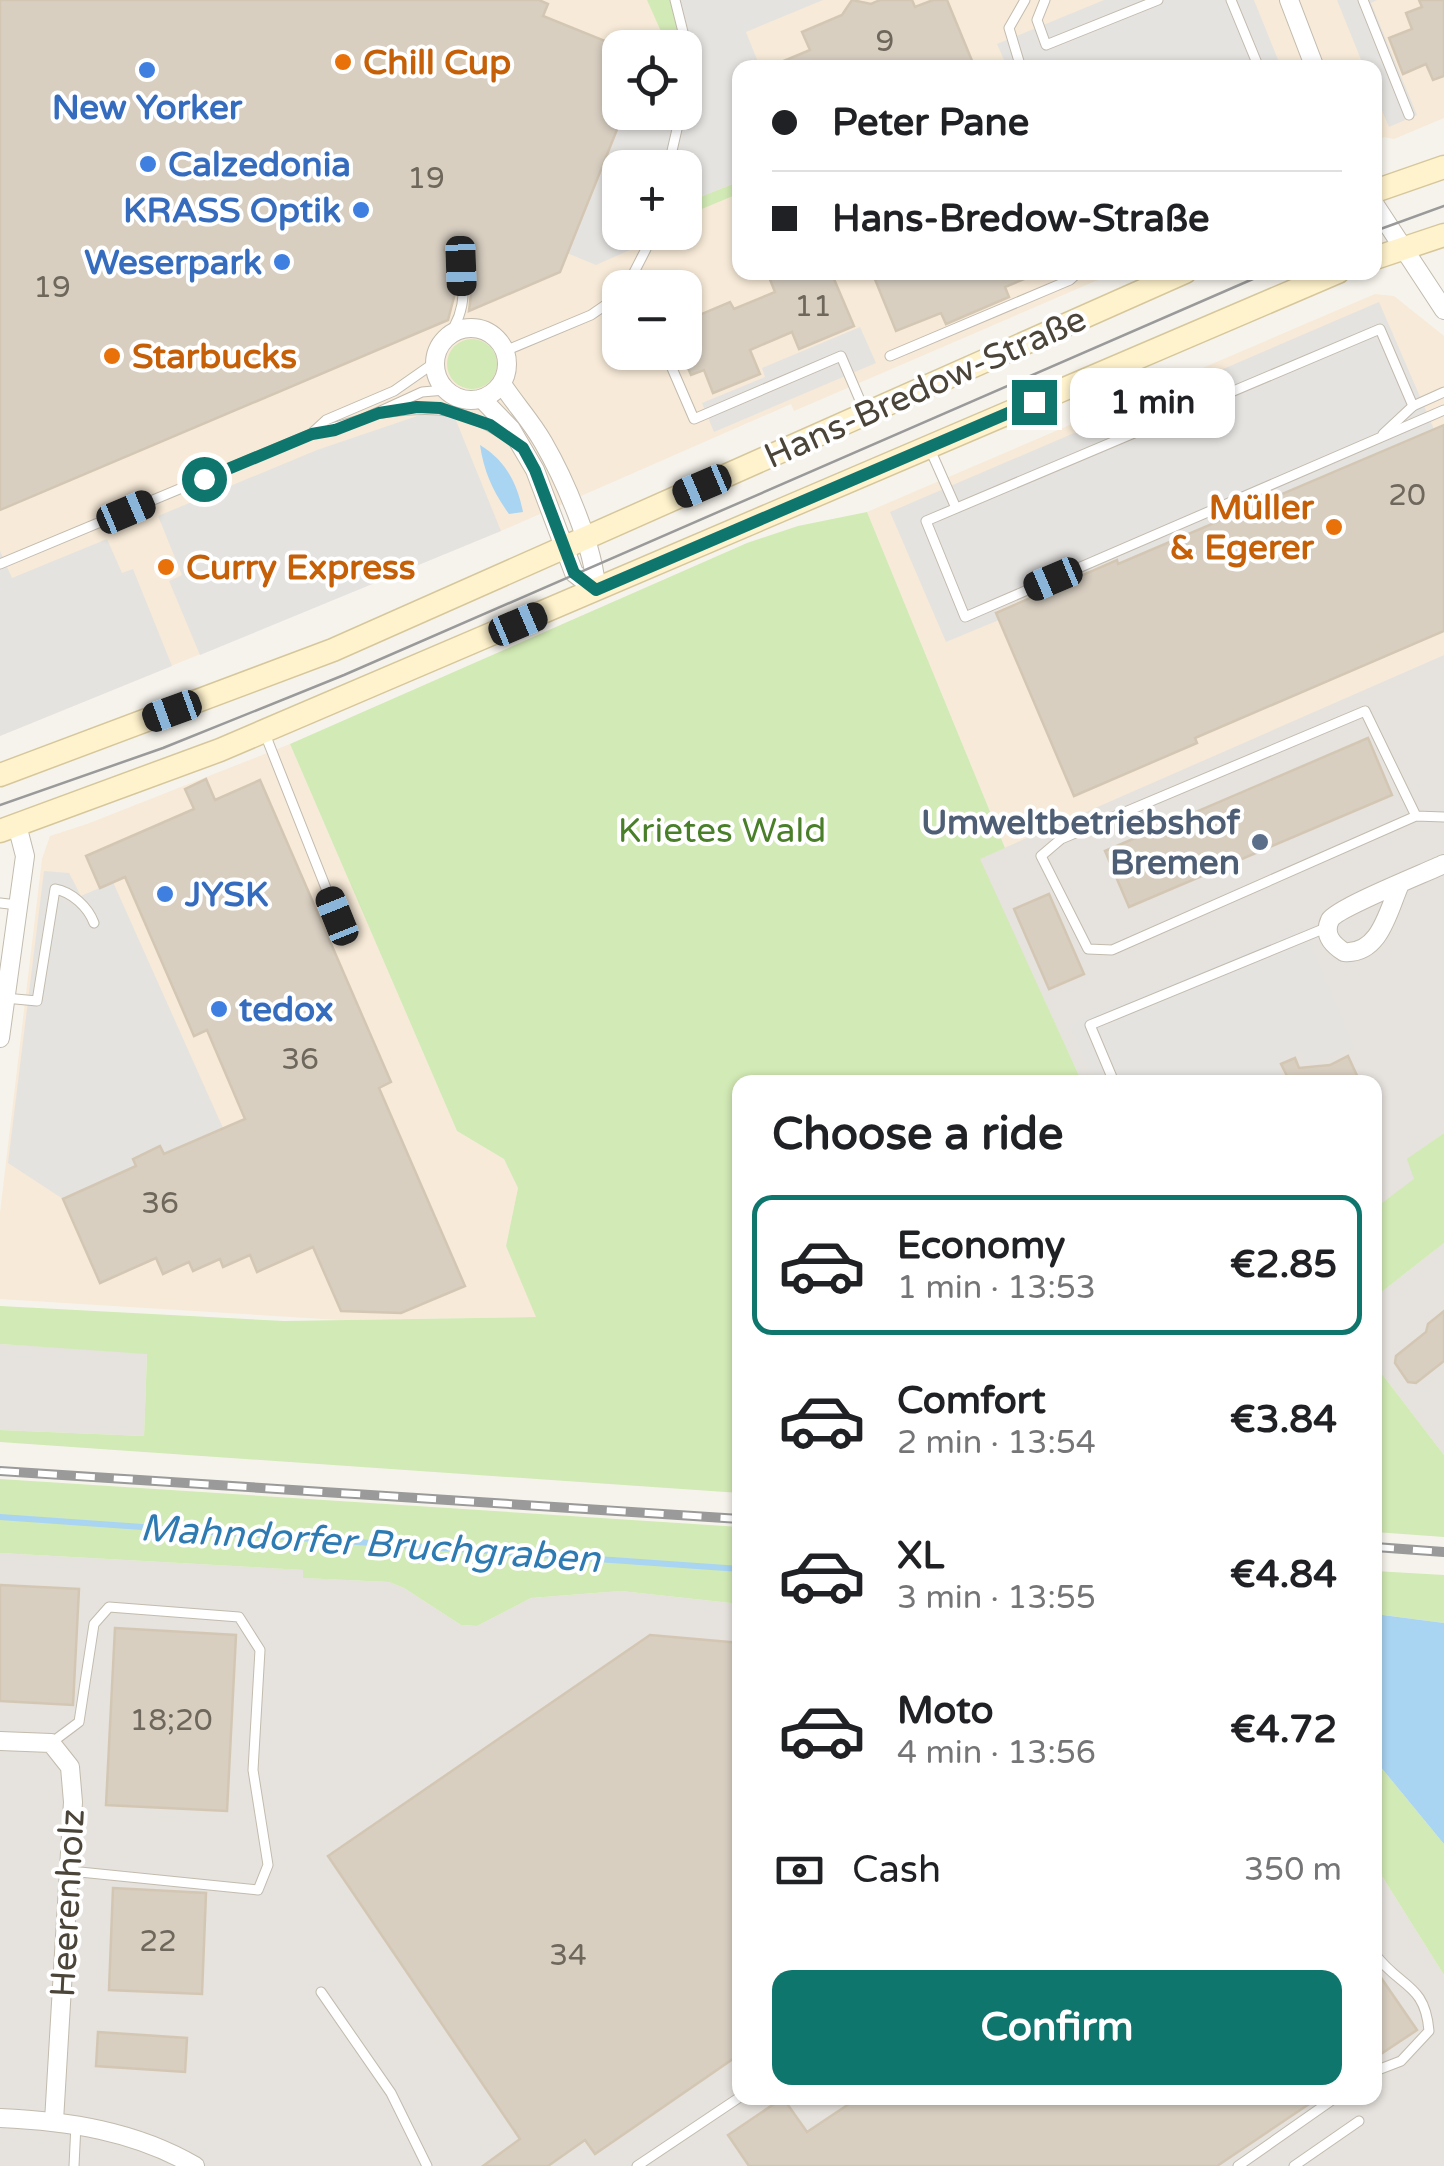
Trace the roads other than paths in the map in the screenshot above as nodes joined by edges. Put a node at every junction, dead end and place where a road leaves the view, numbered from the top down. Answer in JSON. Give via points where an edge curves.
{"nodes":[{"id":1,"x":676,"y":0,"type":"edge"},
{"id":2,"x":1025,"y":0,"type":"edge"},
{"id":3,"x":1045,"y":0,"type":"edge"},
{"id":4,"x":1158,"y":0,"type":"edge"},
{"id":5,"x":1231,"y":0,"type":"edge"},
{"id":6,"x":1364,"y":0,"type":"edge"},
{"id":7,"x":1294,"y":2,"type":"edge"},
{"id":8,"x":683,"y":30,"type":"edge"},
{"id":9,"x":1018,"y":60,"type":"edge"},
{"id":10,"x":1256,"y":60,"type":"edge"},
{"id":11,"x":1312,"y":60,"type":"edge"},
{"id":12,"x":1409,"y":114,"type":"dead end"},
{"id":13,"x":1444,"y":167,"type":"edge"},
{"id":14,"x":1382,"y":189,"type":"edge"},
{"id":15,"x":1382,"y":216,"type":"edge"},
{"id":16,"x":1444,"y":235,"type":"edge"},
{"id":17,"x":452,"y":250,"type":"dead end"},
{"id":18,"x":1403,"y":250,"type":"junction"},
{"id":19,"x":1382,"y":256,"type":"edge"},
{"id":20,"x":1070,"y":280,"type":"edge"},
{"id":21,"x":1167,"y":280,"type":"edge"},
{"id":22,"x":1319,"y":280,"type":"edge"},
{"id":23,"x":602,"y":308,"type":"edge"},
{"id":24,"x":1444,"y":310,"type":"edge"},
{"id":25,"x":466,"y":323,"type":"junction"},
{"id":26,"x":505,"y":351,"type":"junction"},
{"id":27,"x":890,"y":356,"type":"dead end"},
{"id":28,"x":434,"y":363,"type":"junction"},
{"id":29,"x":673,"y":370,"type":"edge"},
{"id":30,"x":502,"y":384,"type":"junction"},
{"id":31,"x":445,"y":390,"type":"junction"},
{"id":32,"x":1444,"y":392,"type":"edge"},
{"id":33,"x":483,"y":400,"type":"junction"},
{"id":34,"x":1413,"y":406,"type":"junction"},
{"id":35,"x":1444,"y":410,"type":"edge"},
{"id":36,"x":379,"y":413,"type":"junction"},
{"id":37,"x":866,"y":414,"type":"junction"},
{"id":38,"x":312,"y":434,"type":"junction"},
{"id":39,"x":1378,"y":440,"type":"junction"},
{"id":40,"x":929,"y":446,"type":"junction"},
{"id":41,"x":523,"y":448,"type":"junction"},
{"id":42,"x":956,"y":508,"type":"junction"},
{"id":43,"x":574,"y":543,"type":"junction"},
{"id":44,"x":0,"y":564,"type":"edge"},
{"id":45,"x":596,"y":590,"type":"junction"},
{"id":46,"x":264,"y":732,"type":"junction"},
{"id":47,"x":0,"y":775,"type":"edge"},
{"id":48,"x":1416,"y":816,"type":"junction"},
{"id":49,"x":1444,"y":817,"type":"edge"},
{"id":50,"x":9,"y":828,"type":"edge"},
{"id":51,"x":1444,"y":864,"type":"edge"},
{"id":52,"x":1400,"y":884,"type":"junction"},
{"id":53,"x":9,"y":904,"type":"edge"},
{"id":54,"x":337,"y":916,"type":"dead end"},
{"id":55,"x":94,"y":923,"type":"dead end"},
{"id":56,"x":1328,"y":928,"type":"junction"},
{"id":57,"x":5,"y":998,"type":"junction"},
{"id":58,"x":0,"y":1038,"type":"edge"},
{"id":59,"x":1111,"y":1075,"type":"edge"},
{"id":60,"x":0,"y":1741,"type":"edge"},
{"id":61,"x":51,"y":1743,"type":"junction"},
{"id":62,"x":70,"y":1871,"type":"junction"},
{"id":63,"x":1382,"y":1964,"type":"edge"},
{"id":64,"x":321,"y":1992,"type":"dead end"},
{"id":65,"x":1382,"y":2069,"type":"edge"},
{"id":66,"x":732,"y":2103,"type":"edge"},
{"id":67,"x":1326,"y":2105,"type":"edge"},
{"id":68,"x":0,"y":2118,"type":"edge"},
{"id":69,"x":54,"y":2121,"type":"junction"},
{"id":70,"x":1358,"y":2121,"type":"dead end"},
{"id":71,"x":76,"y":2124,"type":"junction"},
{"id":72,"x":74,"y":2166,"type":"edge"},
{"id":73,"x":195,"y":2166,"type":"edge"},
{"id":74,"x":428,"y":2166,"type":"edge"},
{"id":75,"x":637,"y":2166,"type":"edge"},
{"id":76,"x":1238,"y":2166,"type":"edge"},
{"id":77,"x":1294,"y":2166,"type":"edge"}],
"edges":[{"from":1,"to":8,"type":"lane"},
{"from":2,"to":9,"type":"lane","via":[[1009,28]]},
{"from":3,"to":4,"type":"lane","via":[[1037,20],[1046,45]]},
{"from":5,"to":10,"type":"lane"},
{"from":6,"to":12,"type":"lane"},
{"from":7,"to":11,"type":"street"},
{"from":13,"to":14,"type":"main road"},
{"from":15,"to":18,"type":"street"},
{"from":16,"to":18,"type":"main road"},
{"from":17,"to":25,"type":"lane","via":[[461,266]]},
{"from":18,"to":19,"type":"main road"},
{"from":18,"to":24,"type":"street"},
{"from":20,"to":27,"type":"lane"},
{"from":21,"to":37,"type":"main road","name":"Hans-Bredow-Straße"},
{"from":22,"to":40,"type":"main road","name":"Hans-Bredow-Straße"},
{"from":23,"to":26,"type":"lane"},
{"from":25,"to":26,"type":"street","via":[[491,334]]},
{"from":25,"to":28,"type":"street","via":[[448,336]]},
{"from":26,"to":30,"type":"street"},
{"from":28,"to":31,"type":"street"},
{"from":28,"to":38,"type":"lane","via":[[394,391],[326,420]]},
{"from":29,"to":37,"type":"lane","via":[[694,419],[841,356]]},
{"from":30,"to":33,"type":"street"},
{"from":30,"to":43,"type":"street","via":[[544,444]]},
{"from":31,"to":33,"type":"street"},
{"from":31,"to":36,"type":"lane","via":[[422,392]]},
{"from":32,"to":34,"type":"lane"},
{"from":33,"to":41,"type":"street"},
{"from":34,"to":39,"type":"lane"},
{"from":34,"to":42,"type":"lane","via":[[1380,329]]},
{"from":35,"to":39,"type":"lane"},
{"from":36,"to":38,"type":"lane"},
{"from":36,"to":41,"type":"lane","via":[[440,408],[490,425]]},
{"from":37,"to":43,"type":"main road","name":"Hans-Bredow-Straße"},
{"from":38,"to":44,"type":"lane"},
{"from":39,"to":42,"type":"lane","via":[[965,617],[926,521]]},
{"from":40,"to":42,"type":"lane"},
{"from":40,"to":45,"type":"main road","name":"Hans-Bredow-Straße"},
{"from":41,"to":43,"type":"street"},
{"from":43,"to":45,"type":"street","via":[[595,564]]},
{"from":43,"to":47,"type":"main road","name":"Hans-Bredow-Straße","via":[[334,650]]},
{"from":45,"to":46,"type":"main road","name":"Hans-Bredow-Straße"},
{"from":46,"to":50,"type":"main road","name":"Hans-Bredow-Straße"},
{"from":46,"to":54,"type":"lane"},
{"from":48,"to":48,"type":"lane","via":[[1112,950],[1088,949],[1041,856],[1061,839],[1365,710]]},
{"from":48,"to":49,"type":"lane"},
{"from":50,"to":53,"type":"street","via":[[25,856]]},
{"from":51,"to":52,"type":"street"},
{"from":52,"to":56,"type":"street","via":[[1336,913]]},
{"from":52,"to":56,"type":"street","via":[[1366,949],[1344,952]]},
{"from":53,"to":57,"type":"street"},
{"from":55,"to":57,"type":"lane","via":[[67,891],[55,889],[37,1001]]},
{"from":56,"to":59,"type":"lane","via":[[1090,1025]]},
{"from":57,"to":58,"type":"street"},
{"from":60,"to":61,"type":"street"},
{"from":61,"to":62,"type":"street","name":"Heerenholz","via":[[70,1767]]},
{"from":61,"to":62,"type":"lane","via":[[78,1722],[94,1624],[109,1607],[239,1617],[260,1650],[253,1770],[268,1864],[258,1890]]},
{"from":62,"to":69,"type":"street","name":"Heerenholz"},
{"from":63,"to":65,"type":"lane","via":[[1418,1993],[1428,2031],[1402,2061]]},
{"from":64,"to":74,"type":"lane","via":[[391,2094]]},
{"from":66,"to":75,"type":"lane"},
{"from":67,"to":76,"type":"lane"},
{"from":68,"to":69,"type":"street"},
{"from":69,"to":71,"type":"street"},
{"from":70,"to":77,"type":"lane"},
{"from":71,"to":72,"type":"lane"},
{"from":71,"to":73,"type":"street","via":[[139,2140]]}]}
